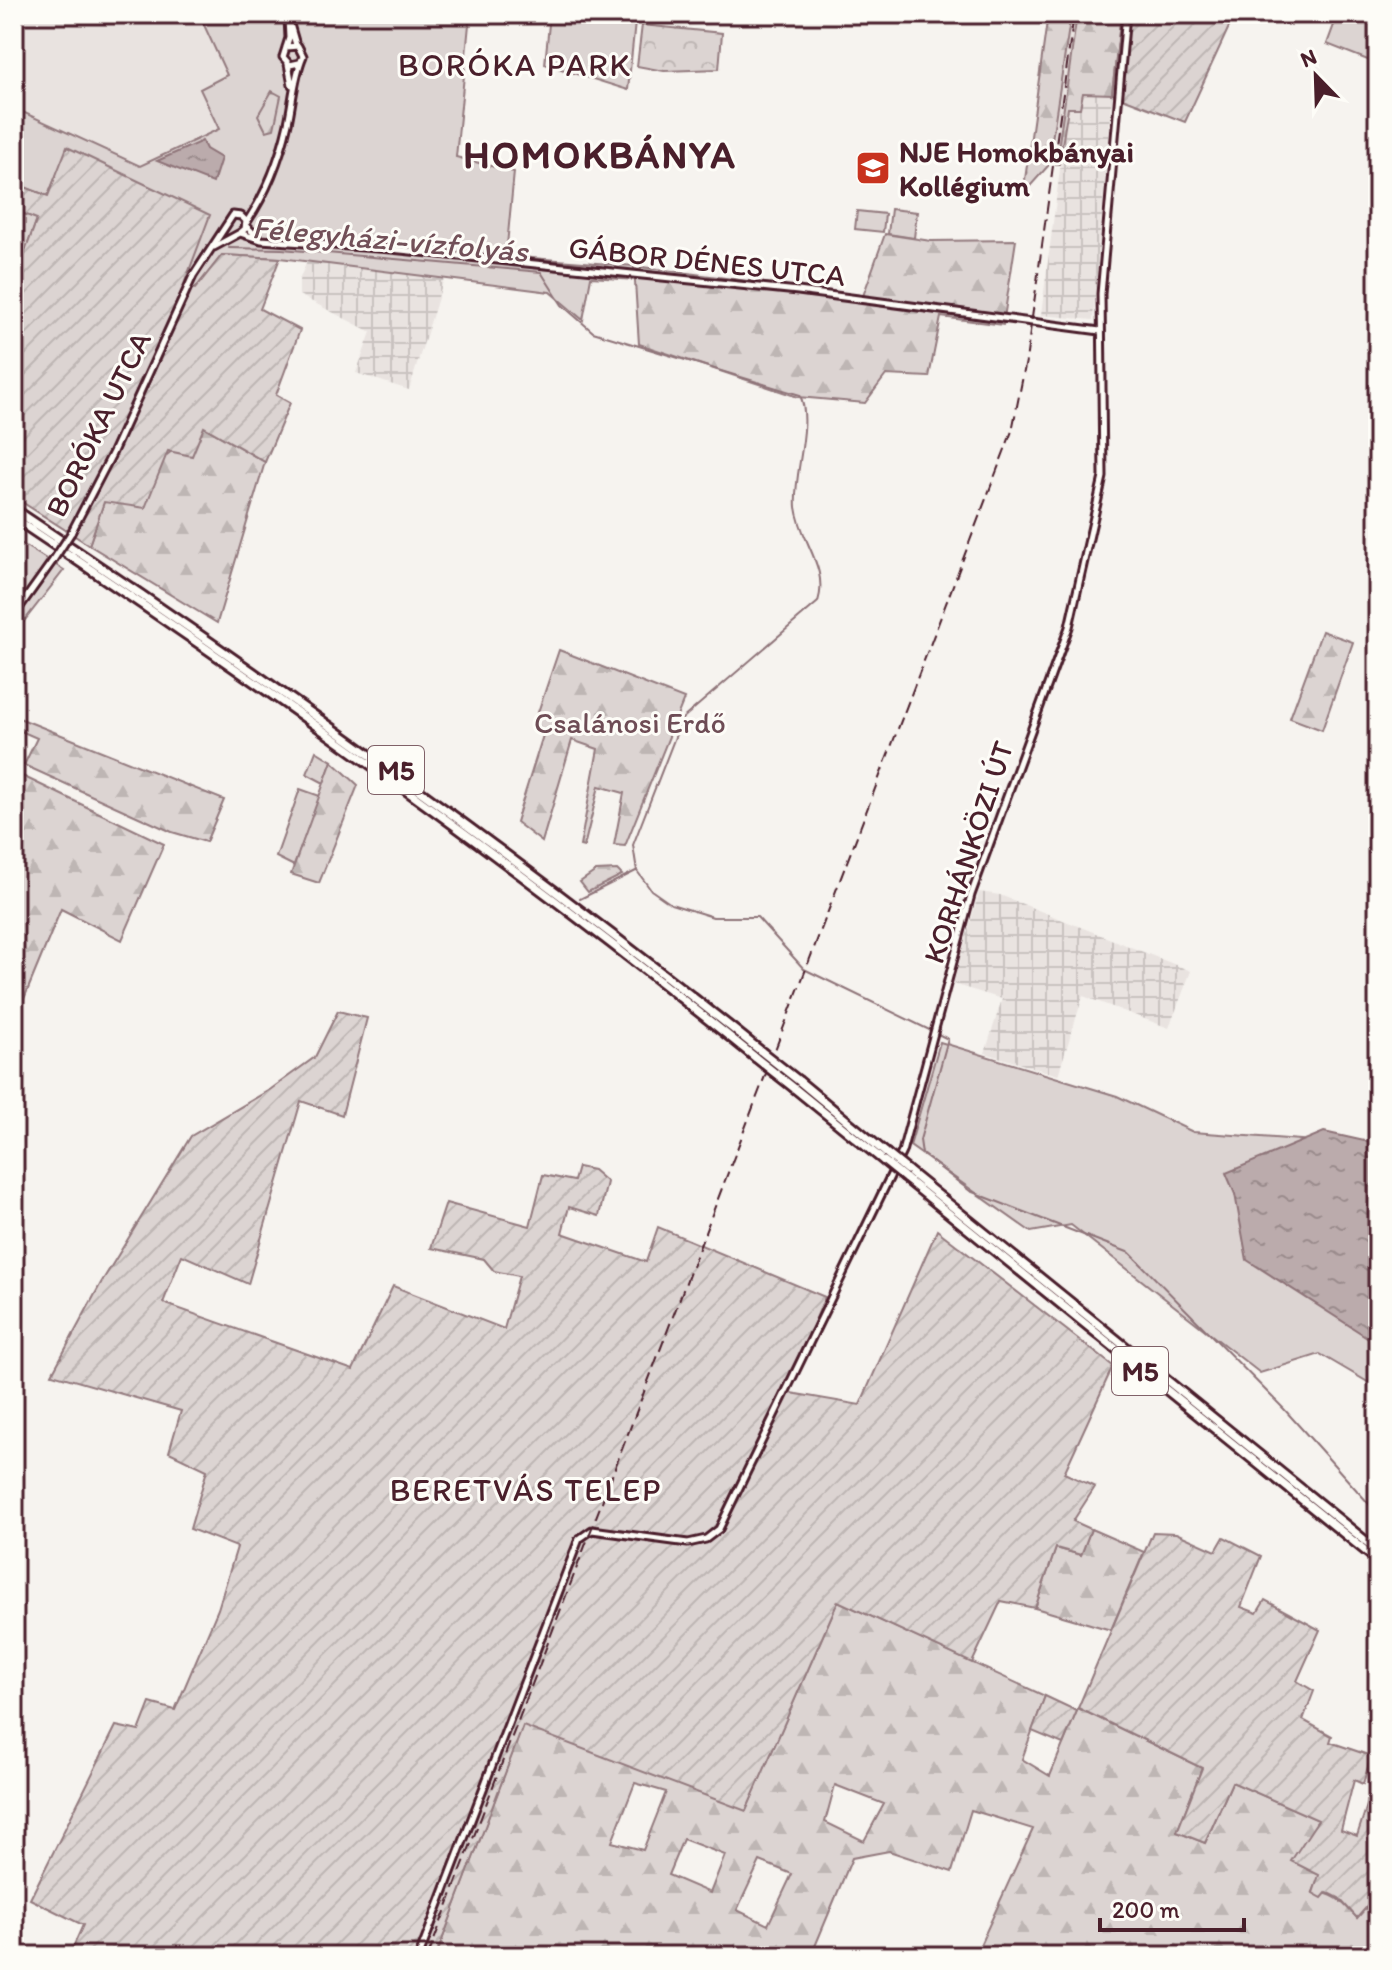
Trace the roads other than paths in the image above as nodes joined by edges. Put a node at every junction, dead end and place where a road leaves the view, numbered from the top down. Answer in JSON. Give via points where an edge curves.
{"nodes":[{"id":1,"x":1126,"y":14,"type":"edge"},
{"id":2,"x":288,"y":16,"type":"edge"},
{"id":3,"x":296,"y":45,"type":"junction"},
{"id":4,"x":286,"y":47,"type":"junction"},
{"id":5,"x":299,"y":63,"type":"junction"},
{"id":6,"x":288,"y":64,"type":"junction"},
{"id":7,"x":293,"y":90,"type":"junction"},
{"id":8,"x":262,"y":198,"type":"junction"},
{"id":9,"x":240,"y":215,"type":"junction"},
{"id":10,"x":246,"y":224,"type":"junction"},
{"id":11,"x":227,"y":226,"type":"junction"},
{"id":12,"x":238,"y":234,"type":"junction"},
{"id":13,"x":261,"y":240,"type":"junction"},
{"id":14,"x":214,"y":247,"type":"junction"},
{"id":15,"x":1100,"y":331,"type":"junction"},
{"id":16,"x":14,"y":509,"type":"edge"},
{"id":17,"x":14,"y":518,"type":"edge"},
{"id":18,"x":14,"y":615,"type":"edge"},
{"id":19,"x":759,"y":1055,"type":"junction"},
{"id":20,"x":906,"y":1174,"type":"junction"},
{"id":21,"x":1378,"y":1551,"type":"edge"},
{"id":22,"x":1378,"y":1561,"type":"edge"},
{"id":23,"x":419,"y":1956,"type":"edge"}],
"edges":[{"from":1,"to":15,"type":"street","name":"KORHÁNKÖZI ÚT"},
{"from":2,"to":3,"type":"street"},
{"from":2,"to":4,"type":"street"},
{"from":3,"to":4,"type":"street"},
{"from":3,"to":5,"type":"street","via":[[303,53]]},
{"from":4,"to":6,"type":"street","via":[[282,54]]},
{"from":5,"to":6,"type":"street"},
{"from":5,"to":7,"type":"street"},
{"from":6,"to":7,"type":"street"},
{"from":7,"to":8,"type":"street","via":[[281,150]]},
{"from":8,"to":9,"type":"street"},
{"from":8,"to":10,"type":"street"},
{"from":9,"to":10,"type":"street"},
{"from":9,"to":11,"type":"street","name":"BORÓKA UTCA","via":[[230,217]]},
{"from":10,"to":12,"type":"street","name":"BORÓKA UTCA"},
{"from":10,"to":13,"type":"street"},
{"from":11,"to":12,"type":"street"},
{"from":11,"to":14,"type":"street","name":"BORÓKA UTCA"},
{"from":12,"to":13,"type":"street","name":"GÁBOR DÉNES UTCA"},
{"from":12,"to":14,"type":"street","name":"BORÓKA UTCA"},
{"from":13,"to":15,"type":"street","name":"GÁBOR DÉNES UTCA","via":[[798,291]]},
{"from":14,"to":18,"type":"street","name":"BORÓKA UTCA","bridge":true,"via":[[193,276],[71,533]]},
{"from":15,"to":23,"type":"street","name":"KORHÁNKÖZI ÚT","via":[[1103,477],[1069,627],[971,895],[893,1175],[722,1525],[710,1538],[694,1543],[586,1532],[579,1539]]},
{"from":16,"to":19,"type":"highway","number":"M5","via":[[431,796]]},
{"from":17,"to":19,"type":"highway","number":"M5","via":[[449,819]]},
{"from":19,"to":20,"type":"highway","number":"M5","bridge":true},
{"from":20,"to":21,"type":"highway","number":"M5"},
{"from":20,"to":22,"type":"highway","number":"M5"}]}
